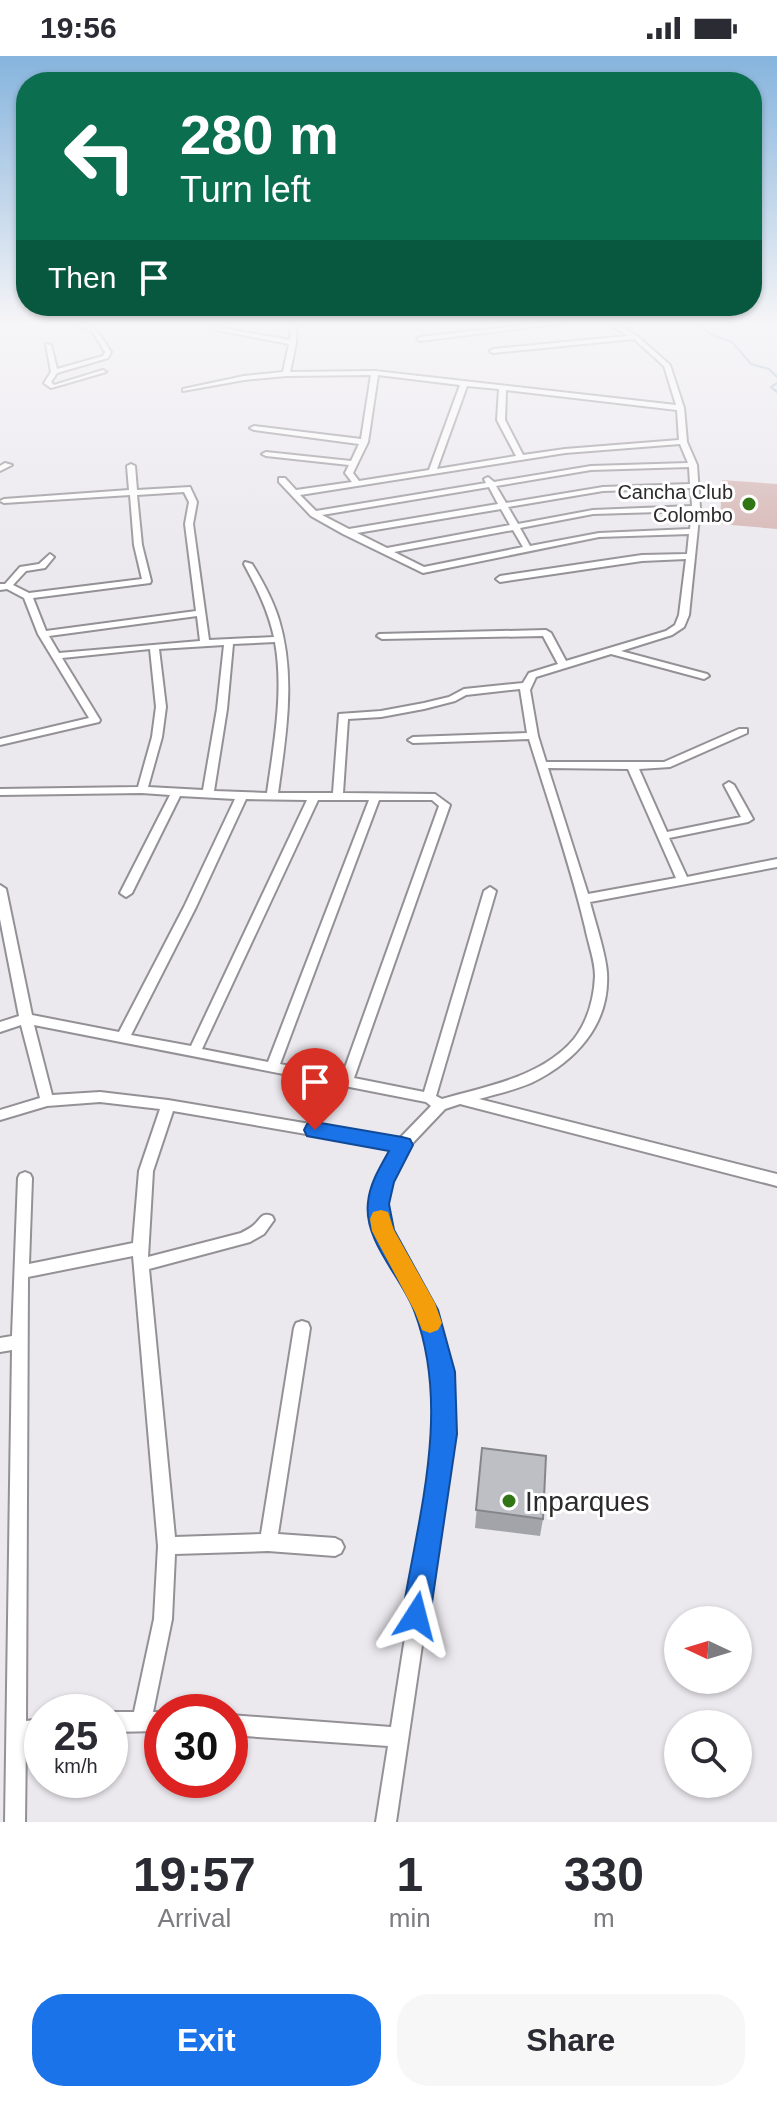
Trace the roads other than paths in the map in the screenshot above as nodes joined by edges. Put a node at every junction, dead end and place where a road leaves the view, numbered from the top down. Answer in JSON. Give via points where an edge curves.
{"nodes":[{"id":1,"x":370,"y":405,"type":"edge"},
{"id":2,"x":456,"y":405,"type":"edge"},
{"id":3,"x":502,"y":405,"type":"edge"},
{"id":4,"x":656,"y":405,"type":"edge"},
{"id":5,"x":680,"y":408,"type":"joint"},
{"id":6,"x":254,"y":428,"type":"dead end"},
{"id":7,"x":364,"y":442,"type":"junction"},
{"id":8,"x":683,"y":442,"type":"junction"},
{"id":9,"x":266,"y":454,"type":"dead end"},
{"id":10,"x":521,"y":458,"type":"junction"},
{"id":11,"x":353,"y":463,"type":"junction"},
{"id":12,"x":486,"y":464,"type":"junction"},
{"id":13,"x":693,"y":465,"type":"junction"},
{"id":14,"x":131,"y":466,"type":"dead end"},
{"id":15,"x":432,"y":472,"type":"junction"},
{"id":16,"x":282,"y":480,"type":"dead end"},
{"id":17,"x":356,"y":482,"type":"junction"},
{"id":18,"x":489,"y":484,"type":"junction"},
{"id":19,"x":695,"y":486,"type":"junction"},
{"id":20,"x":131,"y":490,"type":"junction"},
{"id":21,"x":295,"y":493,"type":"junction"},
{"id":22,"x":4,"y":501,"type":"dead end"},
{"id":23,"x":504,"y":504,"type":"junction"},
{"id":24,"x":696,"y":508,"type":"junction"},
{"id":25,"x":314,"y":514,"type":"junction"},
{"id":26,"x":517,"y":526,"type":"junction"},
{"id":27,"x":694,"y":531,"type":"junction"},
{"id":28,"x":346,"y":532,"type":"junction"},
{"id":29,"x":528,"y":549,"type":"junction"},
{"id":30,"x":386,"y":551,"type":"junction"},
{"id":31,"x":692,"y":556,"type":"junction"},
{"id":32,"x":50,"y":557,"type":"dead end"},
{"id":33,"x":248,"y":564,"type":"dead end"},
{"id":34,"x":500,"y":579,"type":"dead end"},
{"id":35,"x":4,"y":587,"type":"edge"},
{"id":36,"x":28,"y":596,"type":"junction"},
{"id":37,"x":202,"y":613,"type":"junction"},
{"id":38,"x":43,"y":634,"type":"junction"},
{"id":39,"x":382,"y":636,"type":"dead end"},
{"id":40,"x":279,"y":639,"type":"junction"},
{"id":41,"x":205,"y":642,"type":"junction"},
{"id":42,"x":229,"y":642,"type":"junction"},
{"id":43,"x":154,"y":646,"type":"junction"},
{"id":44,"x":610,"y":650,"type":"junction"},
{"id":45,"x":55,"y":656,"type":"junction"},
{"id":46,"x":564,"y":666,"type":"junction"},
{"id":47,"x":704,"y":676,"type":"dead end"},
{"id":48,"x":526,"y":686,"type":"junction"},
{"id":49,"x":743,"y":731,"type":"dead end"},
{"id":50,"x":533,"y":736,"type":"junction"},
{"id":51,"x":413,"y":740,"type":"dead end"},
{"id":52,"x":0,"y":742,"type":"edge"},
{"id":53,"x":541,"y":765,"type":"junction"},
{"id":54,"x":632,"y":766,"type":"junction"},
{"id":55,"x":729,"y":785,"type":"dead end"},
{"id":56,"x":142,"y":790,"type":"junction"},
{"id":57,"x":177,"y":791,"type":"junction"},
{"id":58,"x":0,"y":792,"type":"edge"},
{"id":59,"x":208,"y":794,"type":"junction"},
{"id":60,"x":272,"y":795,"type":"junction"},
{"id":61,"x":338,"y":795,"type":"junction"},
{"id":62,"x":242,"y":796,"type":"junction"},
{"id":63,"x":375,"y":797,"type":"junction"},
{"id":64,"x":313,"y":798,"type":"junction"},
{"id":65,"x":662,"y":836,"type":"junction"},
{"id":66,"x":777,"y":863,"type":"edge"},
{"id":67,"x":683,"y":881,"type":"junction"},
{"id":68,"x":0,"y":889,"type":"edge"},
{"id":69,"x":490,"y":891,"type":"dead end"},
{"id":70,"x":126,"y":893,"type":"dead end"},
{"id":71,"x":584,"y":899,"type":"junction"},
{"id":72,"x":26,"y":1019,"type":"junction"},
{"id":73,"x":0,"y":1027,"type":"edge"},
{"id":74,"x":122,"y":1039,"type":"junction"},
{"id":75,"x":194,"y":1053,"type":"junction"},
{"id":76,"x":273,"y":1066,"type":"junction"},
{"id":77,"x":346,"y":1082,"type":"junction"},
{"id":78,"x":460,"y":1099,"type":"junction"},
{"id":79,"x":47,"y":1101,"type":"junction"},
{"id":80,"x":435,"y":1102,"type":"junction"},
{"id":81,"x":168,"y":1105,"type":"junction"},
{"id":82,"x":0,"y":1115,"type":"edge"},
{"id":83,"x":402,"y":1145,"type":"junction"},
{"id":84,"x":25,"y":1178,"type":"dead end"},
{"id":85,"x":777,"y":1180,"type":"edge"},
{"id":86,"x":267,"y":1220,"type":"dead end"},
{"id":87,"x":141,"y":1257,"type":"junction"},
{"id":88,"x":21,"y":1272,"type":"junction"},
{"id":89,"x":302,"y":1328,"type":"dead end"},
{"id":90,"x":20,"y":1342,"type":"junction"},
{"id":91,"x":0,"y":1345,"type":"edge"},
{"id":92,"x":268,"y":1542,"type":"junction"},
{"id":93,"x":167,"y":1546,"type":"junction"},
{"id":94,"x":335,"y":1547,"type":"dead end"},
{"id":95,"x":142,"y":1719,"type":"joint"},
{"id":96,"x":128,"y":1720,"type":"edge"},
{"id":97,"x":248,"y":1726,"type":"edge"},
{"id":98,"x":24,"y":1730,"type":"edge"},
{"id":99,"x":18,"y":1731,"type":"junction"},
{"id":100,"x":397,"y":1737,"type":"junction"},
{"id":101,"x":15,"y":1822,"type":"edge"},
{"id":102,"x":386,"y":1822,"type":"edge"}],
"edges":[{"from":1,"to":7,"type":"street"},
{"from":2,"to":15,"type":"street"},
{"from":3,"to":10,"type":"street","via":[[501,420]]},
{"from":4,"to":5,"type":"street"},
{"from":5,"to":8,"type":"street"},
{"from":6,"to":7,"type":"street"},
{"from":7,"to":11,"type":"street"},
{"from":8,"to":10,"type":"street"},
{"from":8,"to":13,"type":"street"},
{"from":9,"to":11,"type":"street"},
{"from":10,"to":12,"type":"street"},
{"from":11,"to":17,"type":"street","via":[[349,473]]},
{"from":12,"to":15,"type":"street"},
{"from":12,"to":18,"type":"street"},
{"from":13,"to":18,"type":"street","via":[[591,468]]},
{"from":13,"to":19,"type":"street"},
{"from":14,"to":20,"type":"street"},
{"from":15,"to":17,"type":"street"},
{"from":16,"to":21,"type":"street"},
{"from":17,"to":21,"type":"street"},
{"from":18,"to":23,"type":"street"},
{"from":18,"to":25,"type":"street"},
{"from":19,"to":23,"type":"street","via":[[603,489]]},
{"from":19,"to":24,"type":"street"},
{"from":20,"to":22,"type":"street"},
{"from":20,"to":36,"type":"street","via":[[147,581]]},
{"from":20,"to":37,"type":"street","via":[[187,489],[193,502],[189,524]]},
{"from":21,"to":25,"type":"street"},
{"from":23,"to":26,"type":"street"},
{"from":23,"to":28,"type":"street"},
{"from":24,"to":26,"type":"street","via":[[593,512]]},
{"from":24,"to":27,"type":"street"},
{"from":25,"to":28,"type":"street"},
{"from":26,"to":29,"type":"street"},
{"from":26,"to":30,"type":"street"},
{"from":27,"to":29,"type":"street","via":[[599,535]]},
{"from":27,"to":31,"type":"street"},
{"from":28,"to":30,"type":"street"},
{"from":29,"to":30,"type":"street","via":[[423,570]]},
{"from":31,"to":34,"type":"street"},
{"from":31,"to":44,"type":"street","via":[[679,627],[652,641]]},
{"from":32,"to":35,"type":"street","via":[[42,566],[23,569]]},
{"from":33,"to":40,"type":"street","via":[[272,605]]},
{"from":35,"to":36,"type":"street"},
{"from":36,"to":38,"type":"street"},
{"from":37,"to":38,"type":"street"},
{"from":37,"to":41,"type":"street"},
{"from":38,"to":45,"type":"street"},
{"from":39,"to":46,"type":"street","via":[[546,633]]},
{"from":40,"to":42,"type":"street"},
{"from":40,"to":60,"type":"street","via":[[286,705]]},
{"from":41,"to":42,"type":"street"},
{"from":41,"to":43,"type":"street"},
{"from":42,"to":59,"type":"street"},
{"from":43,"to":45,"type":"street"},
{"from":43,"to":56,"type":"street","via":[[161,707]]},
{"from":44,"to":46,"type":"street"},
{"from":44,"to":47,"type":"street"},
{"from":45,"to":52,"type":"street","via":[[95,720]]},
{"from":46,"to":48,"type":"street","via":[[532,675]]},
{"from":48,"to":50,"type":"street"},
{"from":48,"to":61,"type":"street","via":[[464,692],[381,714],[343,716]]},
{"from":49,"to":54,"type":"street","via":[[666,765]]},
{"from":50,"to":51,"type":"street"},
{"from":50,"to":53,"type":"street"},
{"from":53,"to":54,"type":"street"},
{"from":53,"to":71,"type":"street"},
{"from":54,"to":65,"type":"street"},
{"from":55,"to":65,"type":"street","via":[[748,819]]},
{"from":56,"to":57,"type":"street"},
{"from":56,"to":58,"type":"street"},
{"from":57,"to":59,"type":"street"},
{"from":57,"to":70,"type":"street"},
{"from":59,"to":62,"type":"street"},
{"from":60,"to":62,"type":"street"},
{"from":60,"to":64,"type":"street"},
{"from":61,"to":63,"type":"street"},
{"from":61,"to":64,"type":"street"},
{"from":62,"to":74,"type":"street"},
{"from":63,"to":76,"type":"street"},
{"from":63,"to":77,"type":"street","via":[[435,797],[445,805]]},
{"from":64,"to":75,"type":"street"},
{"from":65,"to":67,"type":"street"},
{"from":66,"to":67,"type":"street"},
{"from":67,"to":71,"type":"street"},
{"from":68,"to":72,"type":"street"},
{"from":69,"to":80,"type":"street"},
{"from":71,"to":78,"type":"street","via":[[601,973],[590,1025],[567,1053],[525,1080]]},
{"from":72,"to":73,"type":"street"},
{"from":72,"to":74,"type":"street"},
{"from":72,"to":79,"type":"street"},
{"from":74,"to":75,"type":"street"},
{"from":75,"to":76,"type":"street"},
{"from":76,"to":77,"type":"street"},
{"from":77,"to":80,"type":"street"},
{"from":78,"to":80,"type":"street"},
{"from":78,"to":85,"type":"street"},
{"from":79,"to":81,"type":"street","via":[[100,1097]]},
{"from":79,"to":82,"type":"street"},
{"from":80,"to":83,"type":"street"},
{"from":81,"to":83,"type":"street"},
{"from":81,"to":87,"type":"street","via":[[146,1171]]},
{"from":83,"to":100,"type":"street","via":[[378,1204],[383,1231],[426,1310],[443,1372],[445,1434]]},
{"from":84,"to":88,"type":"street"},
{"from":86,"to":87,"type":"street","via":[[245,1238]]},
{"from":87,"to":88,"type":"street"},
{"from":87,"to":93,"type":"street"},
{"from":88,"to":90,"type":"street"},
{"from":89,"to":92,"type":"street"},
{"from":90,"to":91,"type":"street"},
{"from":90,"to":99,"type":"street"},
{"from":92,"to":93,"type":"street"},
{"from":92,"to":94,"type":"street"},
{"from":93,"to":95,"type":"street","via":[[163,1619]]},
{"from":95,"to":96,"type":"street"},
{"from":97,"to":100,"type":"street"},
{"from":98,"to":99,"type":"street"},
{"from":99,"to":101,"type":"street"},
{"from":100,"to":102,"type":"street"}]}
